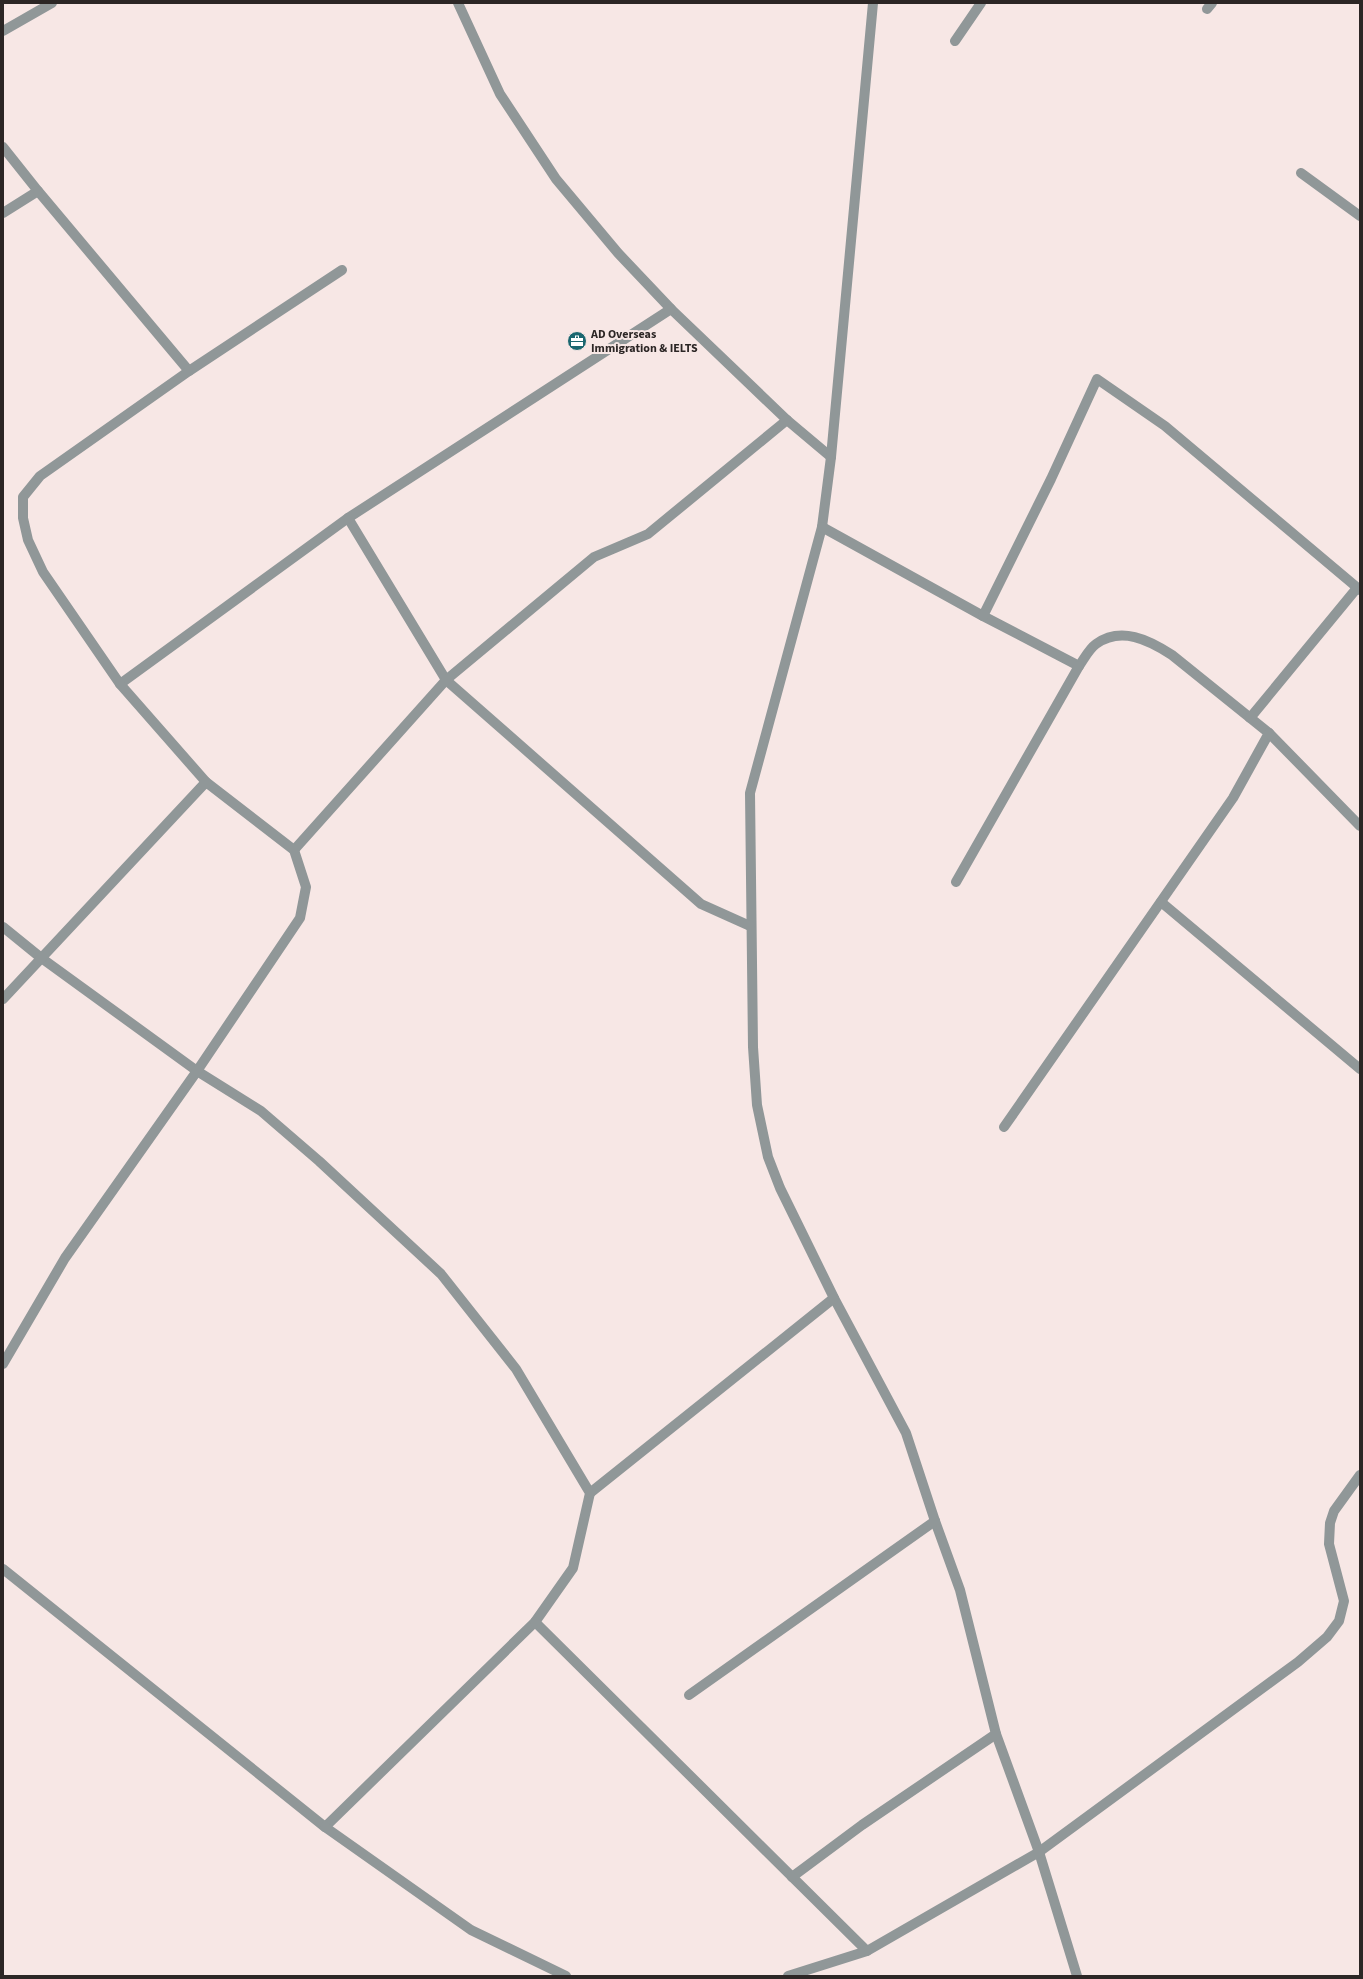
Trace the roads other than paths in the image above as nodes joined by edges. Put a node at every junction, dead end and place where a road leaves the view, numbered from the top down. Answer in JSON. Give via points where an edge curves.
{"nodes":[{"id":1,"x":52,"y":3,"type":"edge"},
{"id":2,"x":458,"y":3,"type":"edge"},
{"id":3,"x":873,"y":3,"type":"edge"},
{"id":4,"x":981,"y":3,"type":"edge"},
{"id":5,"x":3,"y":31,"type":"edge"},
{"id":6,"x":955,"y":41,"type":"dead end"},
{"id":7,"x":3,"y":147,"type":"edge"},
{"id":8,"x":1301,"y":173,"type":"dead end"},
{"id":9,"x":38,"y":191,"type":"junction"},
{"id":10,"x":3,"y":213,"type":"edge"},
{"id":11,"x":1360,"y":216,"type":"edge"},
{"id":12,"x":342,"y":270,"type":"dead end"},
{"id":13,"x":671,"y":309,"type":"junction"},
{"id":14,"x":189,"y":371,"type":"junction"},
{"id":15,"x":787,"y":420,"type":"junction"},
{"id":16,"x":832,"y":457,"type":"junction"},
{"id":17,"x":348,"y":518,"type":"junction"},
{"id":18,"x":822,"y":527,"type":"junction"},
{"id":19,"x":1359,"y":589,"type":"edge"},
{"id":20,"x":983,"y":616,"type":"junction"},
{"id":21,"x":1079,"y":666,"type":"junction"},
{"id":22,"x":446,"y":680,"type":"junction"},
{"id":23,"x":120,"y":684,"type":"junction"},
{"id":24,"x":1250,"y":718,"type":"junction"},
{"id":25,"x":1269,"y":733,"type":"junction"},
{"id":26,"x":206,"y":782,"type":"junction"},
{"id":27,"x":1360,"y":826,"type":"edge"},
{"id":28,"x":294,"y":850,"type":"junction"},
{"id":29,"x":956,"y":882,"type":"dead end"},
{"id":30,"x":1161,"y":902,"type":"junction"},
{"id":31,"x":750,"y":926,"type":"junction"},
{"id":32,"x":3,"y":927,"type":"edge"},
{"id":33,"x":40,"y":957,"type":"junction"},
{"id":34,"x":3,"y":999,"type":"edge"},
{"id":35,"x":1360,"y":1069,"type":"edge"},
{"id":36,"x":197,"y":1071,"type":"junction"},
{"id":37,"x":1004,"y":1127,"type":"dead end"},
{"id":38,"x":834,"y":1298,"type":"junction"},
{"id":39,"x":3,"y":1364,"type":"edge"},
{"id":40,"x":1360,"y":1475,"type":"edge"},
{"id":41,"x":590,"y":1492,"type":"junction"},
{"id":42,"x":935,"y":1521,"type":"junction"},
{"id":43,"x":3,"y":1568,"type":"edge"},
{"id":44,"x":535,"y":1622,"type":"junction"},
{"id":45,"x":689,"y":1695,"type":"dead end"},
{"id":46,"x":996,"y":1734,"type":"junction"},
{"id":47,"x":325,"y":1827,"type":"junction"},
{"id":48,"x":1039,"y":1852,"type":"junction"},
{"id":49,"x":792,"y":1877,"type":"junction"},
{"id":50,"x":867,"y":1951,"type":"junction"},
{"id":51,"x":566,"y":1976,"type":"edge"},
{"id":52,"x":788,"y":1976,"type":"edge"},
{"id":53,"x":1077,"y":1976,"type":"edge"}],
"edges":[{"from":1,"to":5,"type":"street"},
{"from":2,"to":13,"type":"street","via":[[500,94],[556,179],[618,253]]},
{"from":3,"to":16,"type":"street"},
{"from":4,"to":6,"type":"street"},
{"from":7,"to":9,"type":"street"},
{"from":8,"to":11,"type":"street"},
{"from":9,"to":10,"type":"street"},
{"from":9,"to":14,"type":"street"},
{"from":12,"to":14,"type":"street"},
{"from":13,"to":15,"type":"street"},
{"from":13,"to":17,"type":"street"},
{"from":14,"to":23,"type":"street","via":[[40,476],[23,497],[23,518],[28,540],[43,572]]},
{"from":15,"to":16,"type":"street"},
{"from":15,"to":22,"type":"street","via":[[648,534],[594,557]]},
{"from":16,"to":18,"type":"street"},
{"from":17,"to":22,"type":"street"},
{"from":17,"to":23,"type":"street"},
{"from":18,"to":20,"type":"street"},
{"from":18,"to":31,"type":"street","via":[[750,793]]},
{"from":19,"to":20,"type":"street","via":[[1166,426],[1097,379]]},
{"from":19,"to":24,"type":"street"},
{"from":20,"to":21,"type":"street"},
{"from":21,"to":24,"type":"street","via":[[1094,645],[1108,637],[1123,634],[1134,636],[1157,645],[1172,655]]},
{"from":21,"to":29,"type":"street"},
{"from":22,"to":28,"type":"street"},
{"from":22,"to":31,"type":"street","via":[[701,904]]},
{"from":23,"to":26,"type":"street"},
{"from":24,"to":25,"type":"street"},
{"from":25,"to":27,"type":"street"},
{"from":25,"to":30,"type":"street","via":[[1233,798]]},
{"from":26,"to":28,"type":"street"},
{"from":26,"to":33,"type":"street"},
{"from":28,"to":36,"type":"street","via":[[306,887],[300,918]]},
{"from":30,"to":35,"type":"street"},
{"from":30,"to":37,"type":"street"},
{"from":31,"to":38,"type":"street","via":[[756,1090],[768,1157],[780,1188]]},
{"from":32,"to":33,"type":"street"},
{"from":33,"to":34,"type":"street"},
{"from":33,"to":36,"type":"street"},
{"from":36,"to":39,"type":"street","via":[[65,1258]]},
{"from":36,"to":41,"type":"street","via":[[261,1111],[441,1274],[516,1369]]},
{"from":38,"to":41,"type":"street"},
{"from":38,"to":42,"type":"street","via":[[906,1433]]},
{"from":40,"to":48,"type":"street","via":[[1334,1511],[1330,1523],[1329,1544],[1344,1601],[1339,1621],[1327,1637],[1298,1662]]},
{"from":41,"to":44,"type":"street","via":[[574,1568]]},
{"from":42,"to":45,"type":"street"},
{"from":42,"to":46,"type":"street","via":[[960,1590]]},
{"from":43,"to":47,"type":"street"},
{"from":44,"to":47,"type":"street"},
{"from":44,"to":49,"type":"street"},
{"from":46,"to":48,"type":"street"},
{"from":46,"to":49,"type":"street","via":[[862,1825]]},
{"from":47,"to":51,"type":"street","via":[[471,1930]]},
{"from":48,"to":50,"type":"street"},
{"from":48,"to":53,"type":"street"},
{"from":49,"to":50,"type":"street"},
{"from":50,"to":52,"type":"street"}]}
